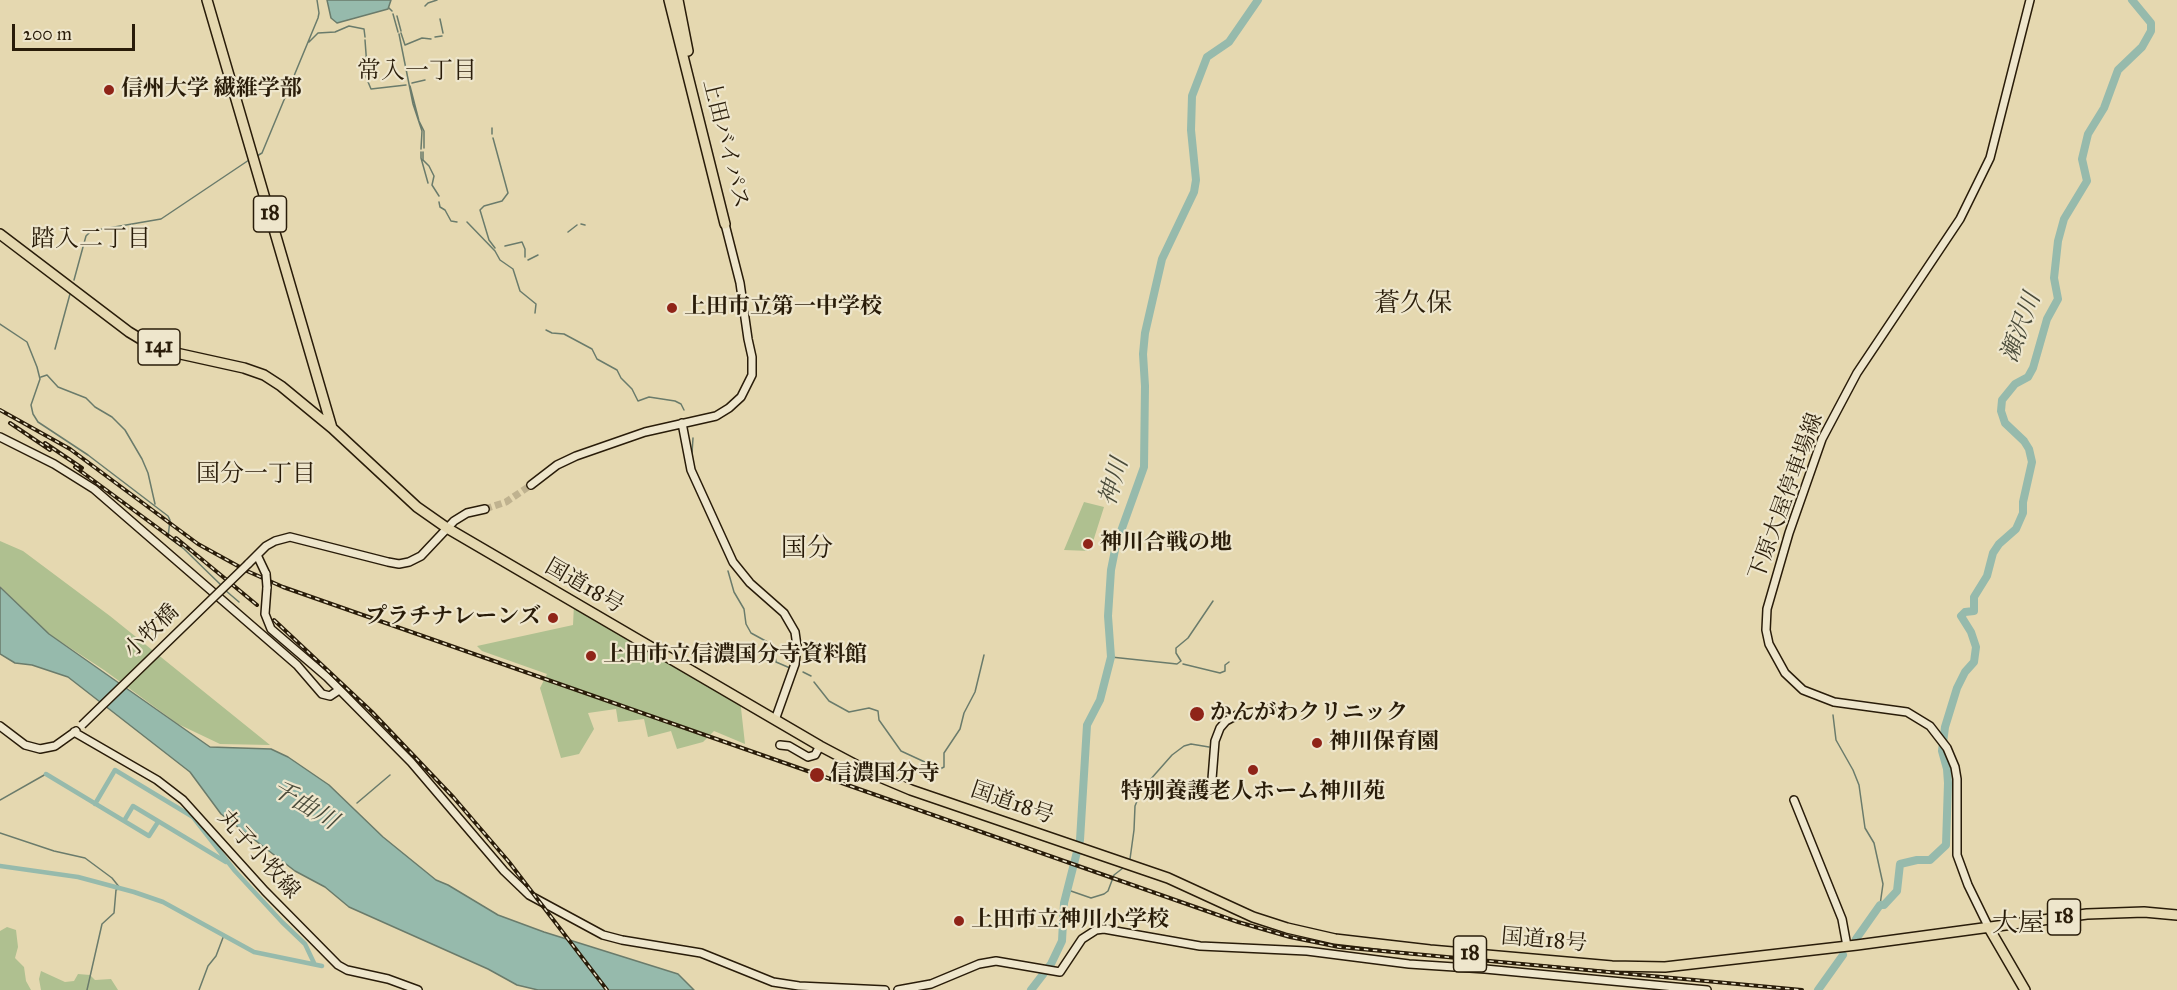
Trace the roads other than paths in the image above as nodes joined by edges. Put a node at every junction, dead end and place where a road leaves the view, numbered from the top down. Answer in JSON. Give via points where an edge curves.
{"nodes":[{"id":1,"x":207,"y":0,"type":"edge"},
{"id":2,"x":669,"y":0,"type":"edge"},
{"id":3,"x":678,"y":0,"type":"edge"},
{"id":4,"x":2030,"y":0,"type":"edge"},
{"id":5,"x":725,"y":224,"type":"junction"},
{"id":6,"x":0,"y":234,"type":"edge"},
{"id":7,"x":682,"y":423,"type":"junction"},
{"id":8,"x":332,"y":428,"type":"junction"},
{"id":9,"x":0,"y":437,"type":"edge"},
{"id":10,"x":531,"y":485,"type":"tunnel mouth"},
{"id":11,"x":485,"y":508,"type":"tunnel mouth"},
{"id":12,"x":447,"y":528,"type":"junction"},
{"id":13,"x":257,"y":555,"type":"junction"},
{"id":14,"x":339,"y":690,"type":"junction"},
{"id":15,"x":1272,"y":709,"type":"dead end"},
{"id":16,"x":775,"y":720,"type":"junction"},
{"id":17,"x":0,"y":726,"type":"edge"},
{"id":18,"x":74,"y":732,"type":"junction"},
{"id":19,"x":780,"y":745,"type":"dead end"},
{"id":20,"x":820,"y":746,"type":"junction"},
{"id":21,"x":1202,"y":796,"type":"dead end"},
{"id":22,"x":1794,"y":800,"type":"dead end"},
{"id":23,"x":2177,"y":915,"type":"edge"},
{"id":24,"x":1989,"y":928,"type":"junction"},
{"id":25,"x":1847,"y":946,"type":"junction"},
{"id":26,"x":418,"y":990,"type":"edge"},
{"id":27,"x":885,"y":990,"type":"edge"},
{"id":28,"x":898,"y":990,"type":"edge"},
{"id":29,"x":1707,"y":990,"type":"edge"},
{"id":30,"x":2025,"y":990,"type":"edge"}],
"edges":[{"from":1,"to":8,"type":"highway","number":"18"},
{"from":2,"to":5,"type":"highway","name":"上田バイパス"},
{"from":3,"to":5,"type":"highway","name":"上田バイパス"},
{"from":4,"to":24,"type":"street","name":"下原大屋停車場線","via":[[1990,158],[1960,219],[1857,373],[1822,439],[1789,533],[1767,609],[1766,630],[1785,673],[1803,690],[1834,702],[1906,712],[1930,726],[1947,748],[1957,779],[1957,855]]},
{"from":5,"to":7,"type":"street","via":[[740,283],[752,375],[741,397],[729,408],[716,416]]},
{"from":6,"to":8,"type":"highway","number":"141","via":[[137,337],[165,350],[264,375]]},
{"from":7,"to":10,"type":"street","via":[[576,456]]},
{"from":7,"to":16,"type":"street","via":[[691,470],[731,557],[750,584],[784,613],[795,632],[795,664]]},
{"from":8,"to":12,"type":"highway","name":"国道18号","number":"18","via":[[417,507]]},
{"from":9,"to":14,"type":"street","via":[[94,489],[297,665],[321,694],[330,696]]},
{"from":11,"to":12,"type":"street","name":"小牧橋","via":[[467,513]]},
{"from":12,"to":13,"type":"street","name":"小牧橋","via":[[421,556],[399,564],[290,537],[275,541]]},
{"from":12,"to":16,"type":"highway","name":"国道18号","number":"18"},
{"from":13,"to":14,"type":"street","bridge":true,"via":[[266,574],[264,608],[268,625]]},
{"from":13,"to":18,"type":"street","name":"小牧橋","bridge":true},
{"from":14,"to":27,"type":"street","via":[[411,762],[529,895],[603,935],[701,953],[773,982]]},
{"from":15,"to":21,"type":"street","via":[[1237,715],[1220,728],[1212,778],[1208,793]]},
{"from":16,"to":20,"type":"highway","name":"国道18号","number":"18"},
{"from":17,"to":18,"type":"street","name":"小牧橋","via":[[25,745],[40,749],[55,746]]},
{"from":18,"to":26,"type":"street","name":"丸子小牧線","via":[[157,780],[183,800],[264,891],[338,965]]},
{"from":19,"to":20,"type":"street","via":[[812,757]]},
{"from":20,"to":25,"type":"highway","name":"国道18号","number":"18","via":[[911,790],[1168,878],[1253,917],[1317,935],[1372,944],[1641,967],[1684,966]]},
{"from":22,"to":25,"type":"street","via":[[1842,919]]},
{"from":23,"to":24,"type":"highway","name":"国道18号","number":"18","via":[[2105,913]]},
{"from":24,"to":25,"type":"highway","name":"国道18号","number":"18"},
{"from":24,"to":30,"type":"highway"},
{"from":28,"to":29,"type":"street","via":[[996,961],[1060,972],[1082,939],[1104,929],[1200,946],[1307,951],[1409,964]]}]}
